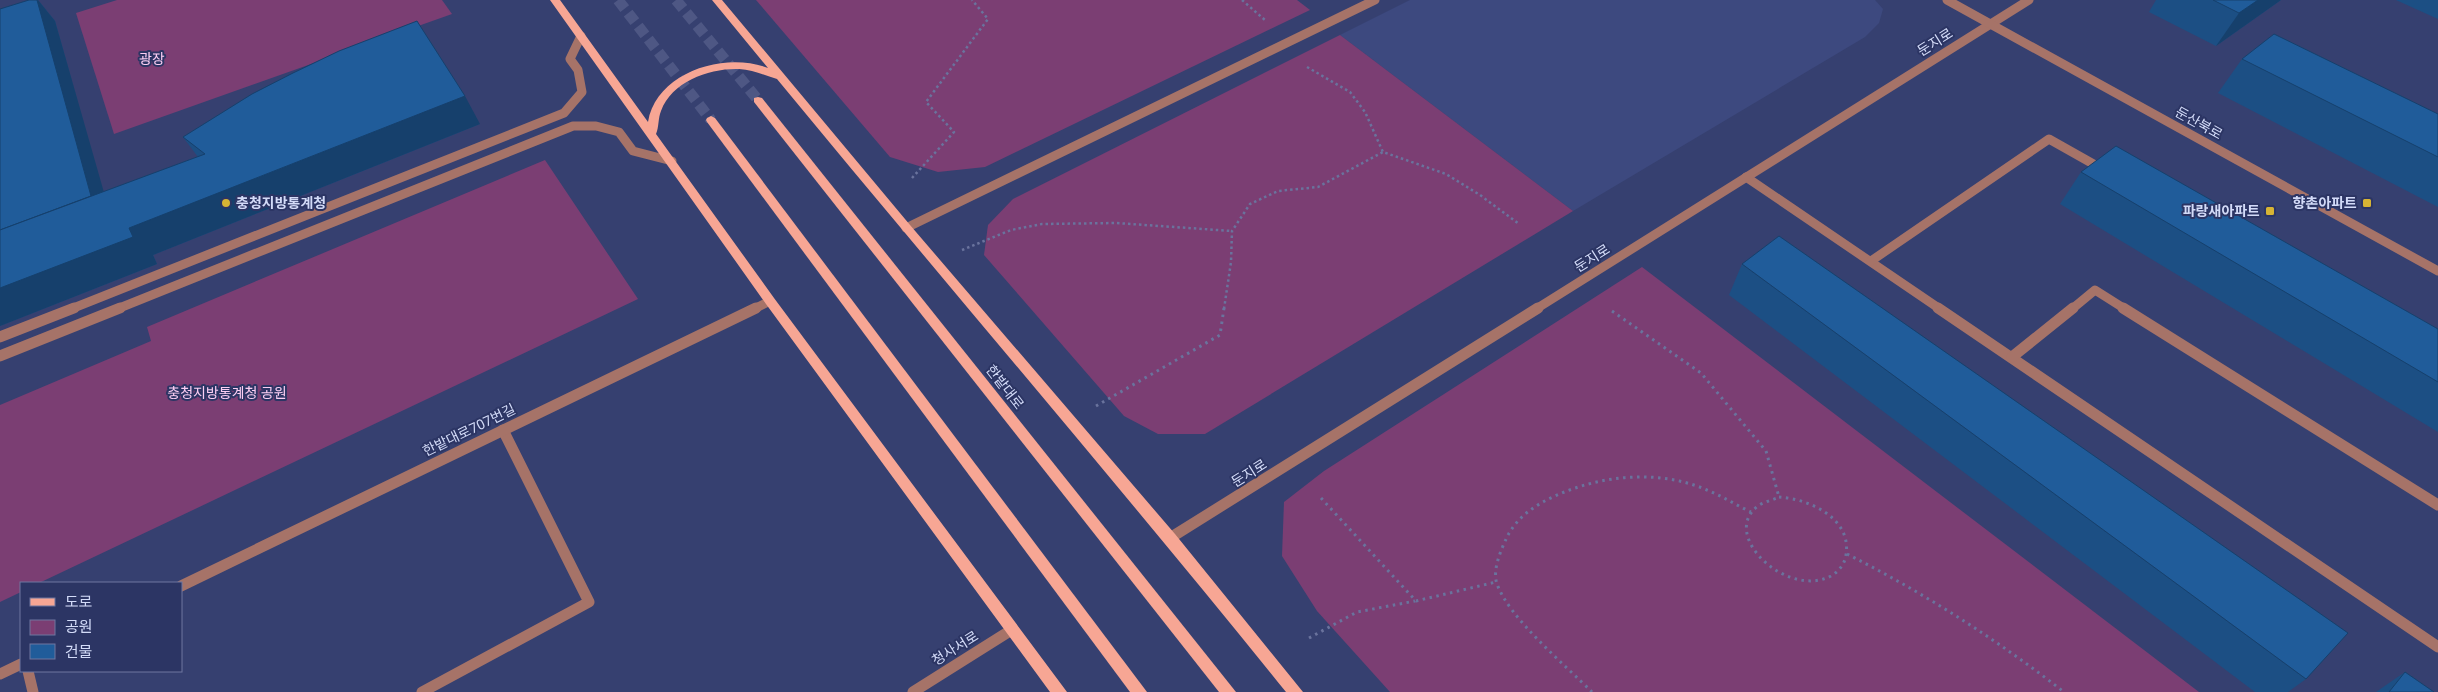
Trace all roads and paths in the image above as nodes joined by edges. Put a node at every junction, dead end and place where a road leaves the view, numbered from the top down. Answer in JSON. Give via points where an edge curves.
{"nodes":[{"id":1,"x":556,"y":0,"type":"edge"},
{"id":2,"x":717,"y":0,"type":"edge"},
{"id":3,"x":972,"y":0,"type":"edge"},
{"id":4,"x":1242,"y":0,"type":"edge"},
{"id":5,"x":1375,"y":0,"type":"edge"},
{"id":6,"x":1946,"y":0,"type":"edge"},
{"id":7,"x":2028,"y":0,"type":"edge"},
{"id":8,"x":1266,"y":20,"type":"dead end"},
{"id":9,"x":1990,"y":24,"type":"junction"},
{"id":10,"x":581,"y":36,"type":"junction"},
{"id":11,"x":1307,"y":67,"type":"dead end"},
{"id":12,"x":782,"y":78,"type":"junction"},
{"id":13,"x":758,"y":100,"type":"tunnel mouth"},
{"id":14,"x":711,"y":120,"type":"tunnel mouth"},
{"id":15,"x":652,"y":132,"type":"junction"},
{"id":16,"x":1383,"y":152,"type":"junction"},
{"id":17,"x":672,"y":161,"type":"junction"},
{"id":18,"x":2110,"y":174,"type":"edge"},
{"id":19,"x":1746,"y":177,"type":"junction"},
{"id":20,"x":912,"y":178,"type":"dead end"},
{"id":21,"x":1518,"y":224,"type":"dead end"},
{"id":22,"x":906,"y":228,"type":"junction"},
{"id":23,"x":1232,"y":231,"type":"junction"},
{"id":24,"x":962,"y":250,"type":"dead end"},
{"id":25,"x":1871,"y":261,"type":"junction"},
{"id":26,"x":2438,"y":271,"type":"edge"},
{"id":27,"x":770,"y":302,"type":"junction"},
{"id":28,"x":1612,"y":311,"type":"dead end"},
{"id":29,"x":0,"y":337,"type":"edge"},
{"id":30,"x":0,"y":356,"type":"edge"},
{"id":31,"x":2012,"y":357,"type":"junction"},
{"id":32,"x":1090,"y":410,"type":"dead end"},
{"id":33,"x":504,"y":430,"type":"junction"},
{"id":34,"x":1321,"y":498,"type":"dead end"},
{"id":35,"x":1779,"y":498,"type":"junction"},
{"id":36,"x":2438,"y":504,"type":"edge"},
{"id":37,"x":1751,"y":512,"type":"junction"},
{"id":38,"x":1170,"y":538,"type":"junction"},
{"id":39,"x":1847,"y":554,"type":"junction"},
{"id":40,"x":1496,"y":582,"type":"junction"},
{"id":41,"x":182,"y":586,"type":"edge"},
{"id":42,"x":1416,"y":601,"type":"junction"},
{"id":43,"x":1013,"y":628,"type":"junction"},
{"id":44,"x":1308,"y":638,"type":"dead end"},
{"id":45,"x":2438,"y":647,"type":"edge"},
{"id":46,"x":20,"y":664,"type":"edge"},
{"id":47,"x":28,"y":672,"type":"edge"},
{"id":48,"x":0,"y":674,"type":"edge"},
{"id":49,"x":33,"y":692,"type":"edge"},
{"id":50,"x":422,"y":692,"type":"edge"},
{"id":51,"x":913,"y":692,"type":"edge"},
{"id":52,"x":1059,"y":692,"type":"edge"},
{"id":53,"x":1139,"y":692,"type":"edge"},
{"id":54,"x":1228,"y":692,"type":"edge"},
{"id":55,"x":1295,"y":692,"type":"edge"},
{"id":56,"x":1592,"y":692,"type":"edge"},
{"id":57,"x":2064,"y":692,"type":"edge"}],
"edges":[{"from":1,"to":10,"type":"main road"},
{"from":2,"to":12,"type":"main road"},
{"from":3,"to":20,"type":"path","via":[[988,19],[926,102],[954,132]]},
{"from":4,"to":8,"type":"path"},
{"from":5,"to":22,"type":"street"},
{"from":6,"to":9,"type":"street","name":"둔산북로"},
{"from":7,"to":9,"type":"street","name":"둔지로"},
{"from":9,"to":19,"type":"street","name":"둔지로"},
{"from":9,"to":26,"type":"street","name":"둔산북로"},
{"from":10,"to":15,"type":"main road"},
{"from":10,"to":29,"type":"street","via":[[570,59],[578,70],[582,92],[564,113]]},
{"from":11,"to":16,"type":"path","via":[[1350,92],[1365,112]]},
{"from":12,"to":15,"type":"main road","via":[[757,67],[737,65],[694,74],[675,84],[662,97],[654,111]]},
{"from":12,"to":22,"type":"main road"},
{"from":13,"to":54,"type":"main road","name":"한밭대로"},
{"from":14,"to":53,"type":"main road"},
{"from":15,"to":17,"type":"main road"},
{"from":16,"to":21,"type":"path","via":[[1446,174]]},
{"from":16,"to":23,"type":"path","via":[[1318,187],[1278,191],[1250,204]]},
{"from":17,"to":27,"type":"main road"},
{"from":17,"to":30,"type":"street","via":[[633,151],[619,132],[596,126],[573,126]]},
{"from":18,"to":25,"type":"street","via":[[2049,139]]},
{"from":19,"to":25,"type":"street"},
{"from":19,"to":38,"type":"street","name":"둔지로"},
{"from":22,"to":38,"type":"main road"},
{"from":23,"to":24,"type":"path","via":[[1116,223],[1042,224],[1011,230]]},
{"from":23,"to":32,"type":"path","via":[[1231,262],[1220,335]]},
{"from":25,"to":31,"type":"street"},
{"from":27,"to":33,"type":"street","name":"한밭대로707번길"},
{"from":27,"to":43,"type":"main road"},
{"from":28,"to":35,"type":"path","via":[[1701,373],[1766,451]]},
{"from":31,"to":36,"type":"street","via":[[2095,290]]},
{"from":31,"to":45,"type":"street"},
{"from":33,"to":41,"type":"street","name":"한밭대로707번길"},
{"from":33,"to":50,"type":"street","via":[[589,602]]},
{"from":34,"to":42,"type":"path"},
{"from":35,"to":37,"type":"path","via":[[1757,505]]},
{"from":35,"to":39,"type":"path","via":[[1795,498],[1827,513],[1846,540]]},
{"from":37,"to":39,"type":"path","via":[[1746,524],[1754,553],[1783,576],[1819,581],[1833,576],[1844,566]]},
{"from":37,"to":40,"type":"path","via":[[1705,489],[1664,479],[1621,478],[1573,488],[1538,504],[1513,525],[1499,553]]},
{"from":38,"to":55,"type":"main road"},
{"from":39,"to":57,"type":"path","via":[[1890,575],[1962,620],[2023,659]]},
{"from":40,"to":42,"type":"path"},
{"from":40,"to":56,"type":"path","via":[[1507,606]]},
{"from":42,"to":44,"type":"path","via":[[1357,612]]},
{"from":43,"to":51,"type":"street","name":"청사서로"},
{"from":43,"to":52,"type":"main road"},
{"from":46,"to":48,"type":"street"},
{"from":47,"to":49,"type":"street"}]}
